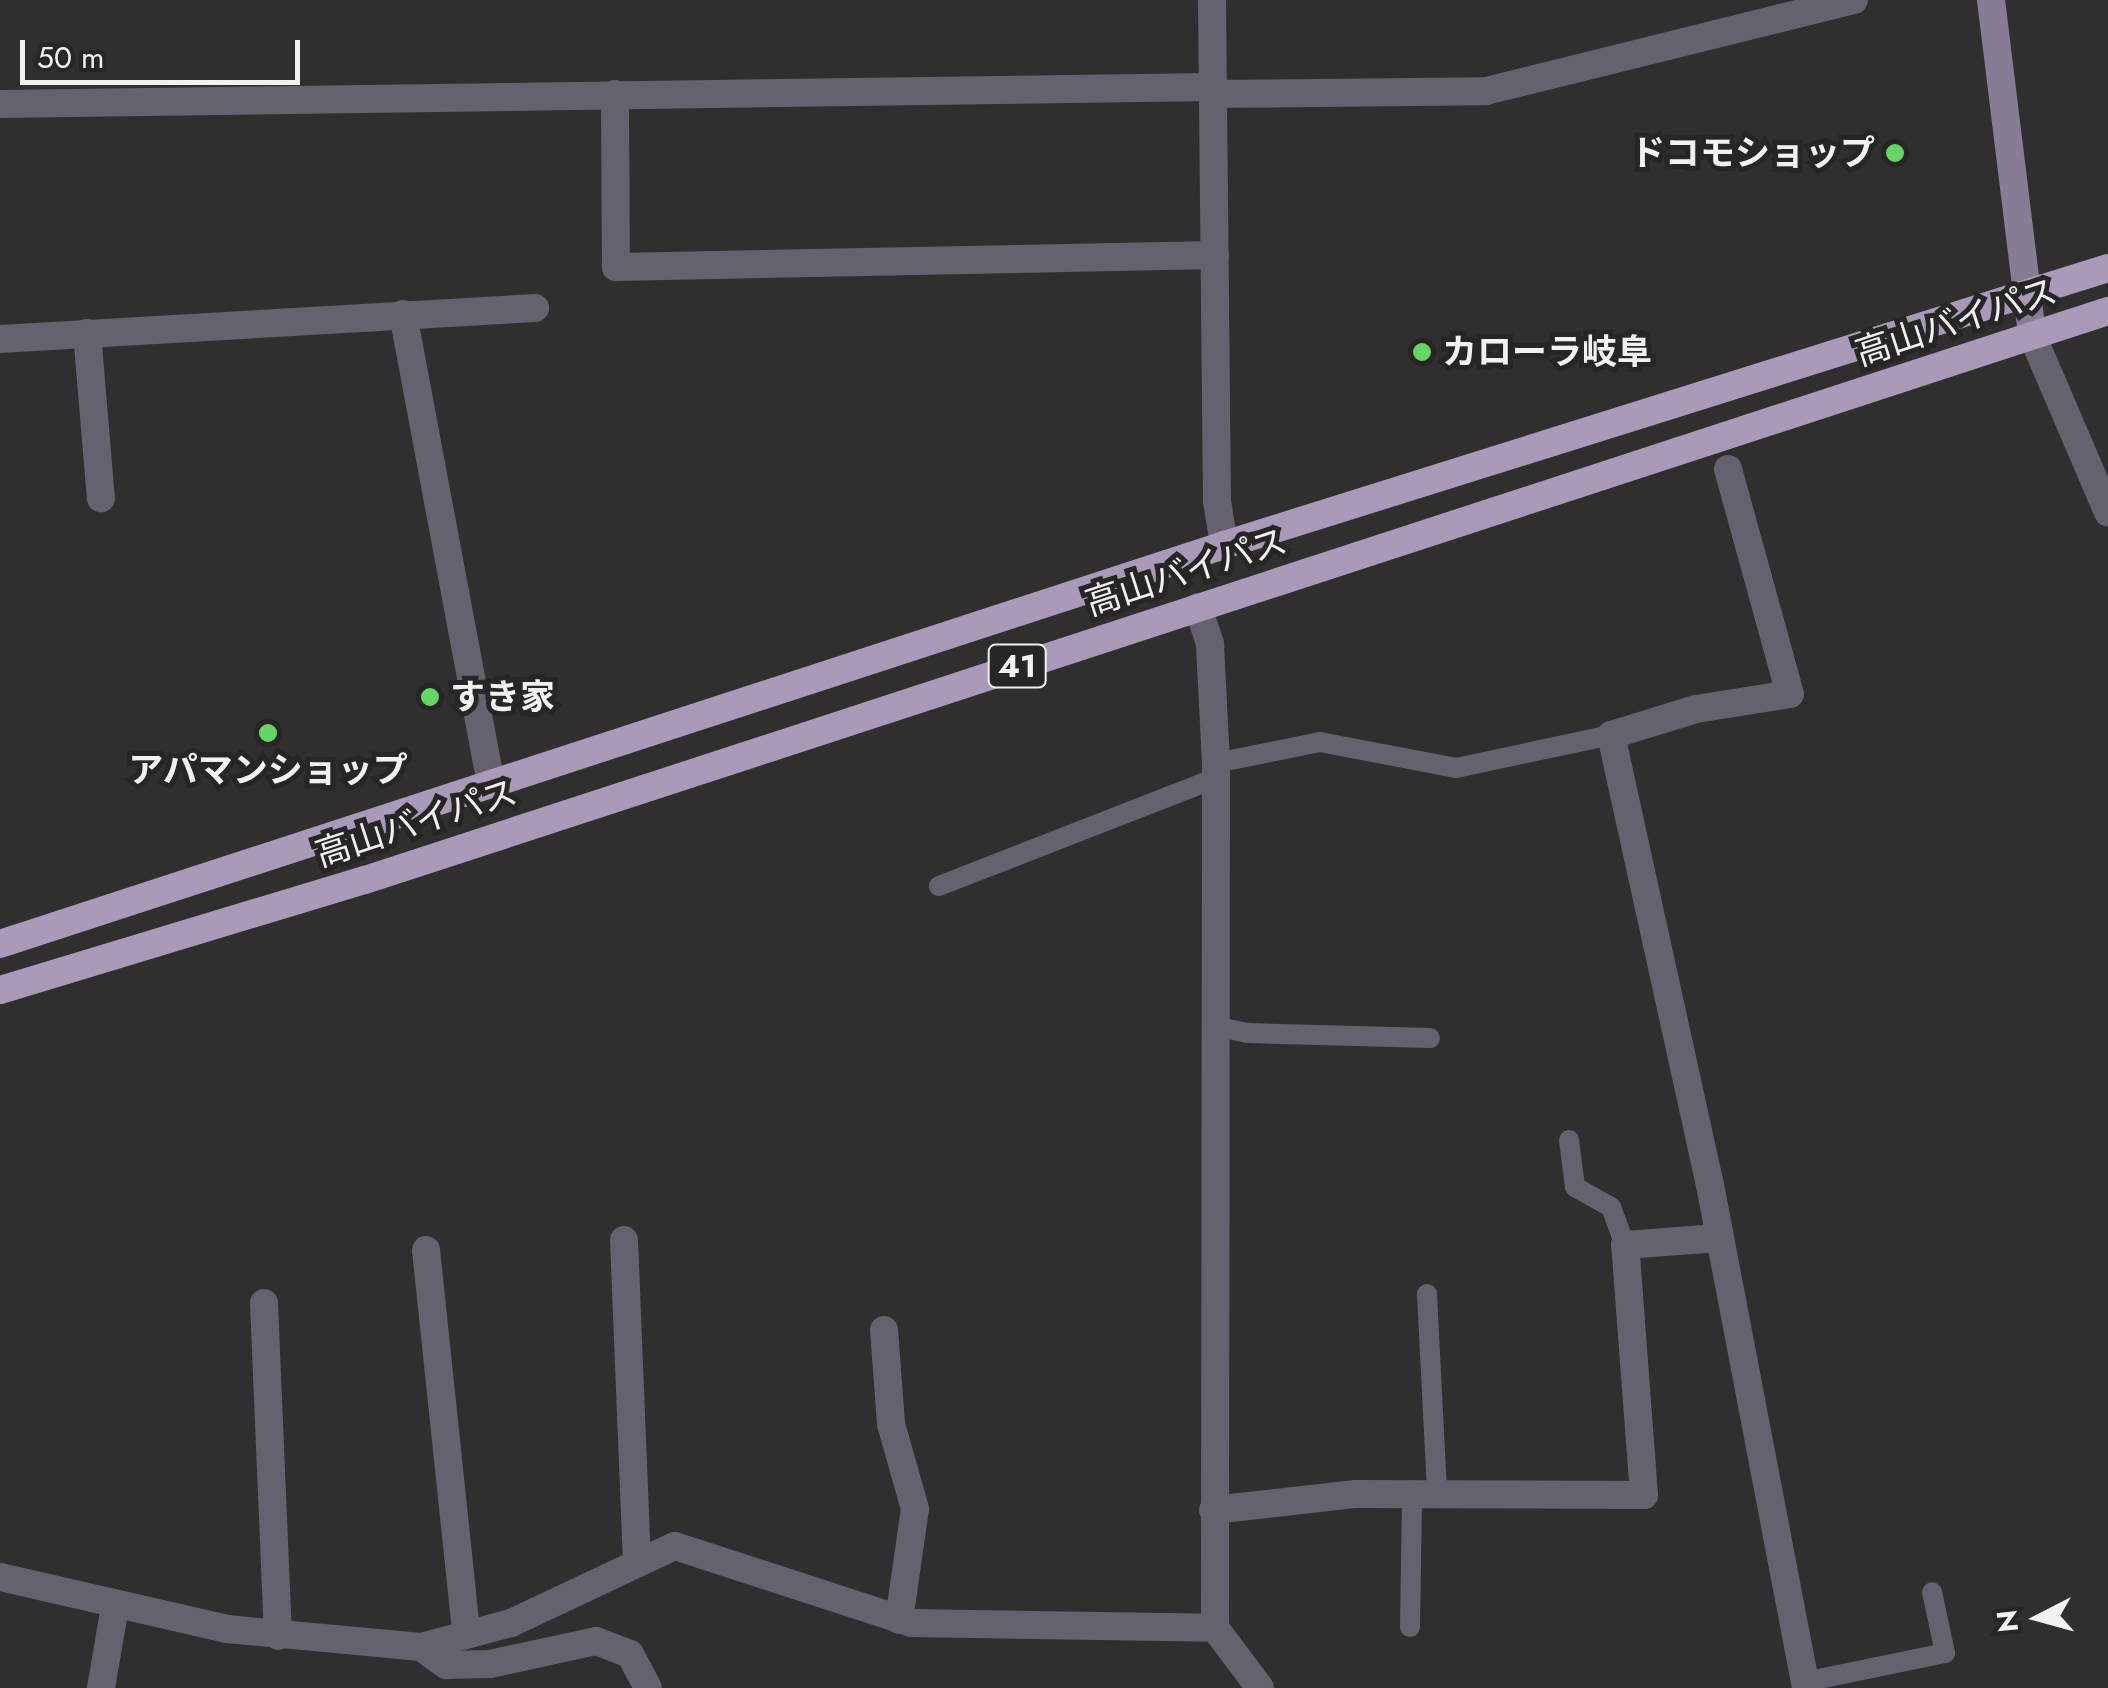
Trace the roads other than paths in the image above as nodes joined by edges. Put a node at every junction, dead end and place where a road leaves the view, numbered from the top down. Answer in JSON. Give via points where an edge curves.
{"nodes":[{"id":1,"x":1212,"y":0,"type":"edge"},
{"id":2,"x":1854,"y":0,"type":"edge"},
{"id":3,"x":1991,"y":0,"type":"edge"},
{"id":4,"x":1212,"y":90,"type":"junction"},
{"id":5,"x":615,"y":94,"type":"junction"},
{"id":6,"x":0,"y":104,"type":"edge"},
{"id":7,"x":1215,"y":255,"type":"junction"},
{"id":8,"x":2108,"y":268,"type":"edge"},
{"id":9,"x":2024,"y":298,"type":"junction"},
{"id":10,"x":536,"y":308,"type":"dead end"},
{"id":11,"x":2108,"y":311,"type":"edge"},
{"id":12,"x":403,"y":314,"type":"junction"},
{"id":13,"x":87,"y":333,"type":"junction"},
{"id":14,"x":2032,"y":336,"type":"junction"},
{"id":15,"x":0,"y":339,"type":"edge"},
{"id":16,"x":1728,"y":470,"type":"dead end"},
{"id":17,"x":101,"y":498,"type":"dead end"},
{"id":18,"x":2108,"y":512,"type":"edge"},
{"id":19,"x":1224,"y":545,"type":"junction"},
{"id":20,"x":1198,"y":608,"type":"junction"},
{"id":21,"x":1611,"y":735,"type":"junction"},
{"id":22,"x":1216,"y":770,"type":"junction"},
{"id":23,"x":491,"y":782,"type":"junction"},
{"id":24,"x":938,"y":886,"type":"dead end"},
{"id":25,"x":0,"y":944,"type":"edge"},
{"id":26,"x":0,"y":990,"type":"edge"},
{"id":27,"x":1214,"y":1026,"type":"junction"},
{"id":28,"x":1430,"y":1038,"type":"dead end"},
{"id":29,"x":1569,"y":1140,"type":"dead end"},
{"id":30,"x":1718,"y":1238,"type":"junction"},
{"id":31,"x":624,"y":1240,"type":"dead end"},
{"id":32,"x":1625,"y":1245,"type":"junction"},
{"id":33,"x":426,"y":1250,"type":"dead end"},
{"id":34,"x":1428,"y":1294,"type":"dead end"},
{"id":35,"x":264,"y":1303,"type":"dead end"},
{"id":36,"x":884,"y":1330,"type":"dead end"},
{"id":37,"x":1424,"y":1492,"type":"junction"},
{"id":38,"x":1214,"y":1510,"type":"junction"},
{"id":39,"x":636,"y":1561,"type":"junction"},
{"id":40,"x":0,"y":1576,"type":"edge"},
{"id":41,"x":1932,"y":1592,"type":"dead end"},
{"id":42,"x":115,"y":1606,"type":"junction"},
{"id":43,"x":899,"y":1620,"type":"junction"},
{"id":44,"x":1410,"y":1627,"type":"dead end"},
{"id":45,"x":1215,"y":1628,"type":"junction"},
{"id":46,"x":466,"y":1630,"type":"junction"},
{"id":47,"x":278,"y":1636,"type":"junction"},
{"id":48,"x":421,"y":1647,"type":"junction"},
{"id":49,"x":1805,"y":1685,"type":"edge"},
{"id":50,"x":102,"y":1688,"type":"edge"},
{"id":51,"x":648,"y":1688,"type":"edge"},
{"id":52,"x":1260,"y":1688,"type":"edge"}],
"edges":[{"from":1,"to":4,"type":"street"},
{"from":2,"to":4,"type":"street","via":[[1486,91]]},
{"from":3,"to":9,"type":"main road"},
{"from":4,"to":5,"type":"street"},
{"from":4,"to":7,"type":"street"},
{"from":5,"to":6,"type":"street"},
{"from":5,"to":7,"type":"street","via":[[616,267]]},
{"from":7,"to":19,"type":"street","via":[[1217,502]]},
{"from":8,"to":9,"type":"highway","name":"高山バイパス","number":"41"},
{"from":9,"to":14,"type":"main road"},
{"from":9,"to":19,"type":"highway","name":"高山バイパス","number":"41"},
{"from":10,"to":12,"type":"street"},
{"from":11,"to":14,"type":"highway","name":"高山バイパス","number":"41"},
{"from":12,"to":13,"type":"street"},
{"from":12,"to":23,"type":"street"},
{"from":13,"to":15,"type":"street"},
{"from":13,"to":17,"type":"street"},
{"from":14,"to":18,"type":"street"},
{"from":14,"to":20,"type":"highway","name":"高山バイパス","number":"41"},
{"from":16,"to":21,"type":"street","via":[[1790,694],[1696,709]]},
{"from":19,"to":23,"type":"highway","name":"高山バイパス","number":"41"},
{"from":20,"to":22,"type":"street","via":[[1210,645]]},
{"from":20,"to":26,"type":"highway","name":"高山バイパス","number":"41","via":[[365,880]]},
{"from":21,"to":22,"type":"lane","via":[[1456,768],[1320,742]]},
{"from":21,"to":30,"type":"street"},
{"from":22,"to":24,"type":"lane"},
{"from":22,"to":27,"type":"street"},
{"from":23,"to":25,"type":"highway","name":"高山バイパス","number":"41"},
{"from":27,"to":28,"type":"lane"},
{"from":27,"to":38,"type":"street"},
{"from":29,"to":32,"type":"lane","via":[[1575,1186],[1611,1206]]},
{"from":30,"to":32,"type":"street"},
{"from":30,"to":49,"type":"street"},
{"from":31,"to":39,"type":"street"},
{"from":32,"to":37,"type":"street","via":[[1644,1496]]},
{"from":33,"to":46,"type":"street"},
{"from":34,"to":37,"type":"lane"},
{"from":35,"to":47,"type":"street"},
{"from":36,"to":43,"type":"street","via":[[890,1424],[915,1509]]},
{"from":37,"to":38,"type":"street"},
{"from":37,"to":44,"type":"lane"},
{"from":38,"to":45,"type":"street"},
{"from":39,"to":43,"type":"street","via":[[675,1546]]},
{"from":39,"to":46,"type":"street","via":[[511,1623]]},
{"from":40,"to":42,"type":"street"},
{"from":41,"to":49,"type":"lane","via":[[1945,1653]]},
{"from":42,"to":47,"type":"street"},
{"from":42,"to":50,"type":"street"},
{"from":43,"to":45,"type":"street"},
{"from":45,"to":52,"type":"street"},
{"from":46,"to":48,"type":"street"},
{"from":47,"to":48,"type":"street"},
{"from":48,"to":51,"type":"street","via":[[446,1665],[490,1664],[596,1641],[630,1654]]}]}
